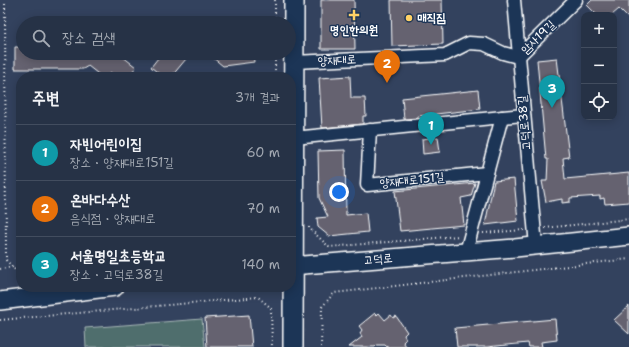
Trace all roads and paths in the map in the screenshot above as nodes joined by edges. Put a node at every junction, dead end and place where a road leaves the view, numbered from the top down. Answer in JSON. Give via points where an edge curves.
{"nodes":[{"id":1,"x":5,"y":0,"type":"edge"},
{"id":2,"x":275,"y":0,"type":"edge"},
{"id":3,"x":294,"y":0,"type":"edge"},
{"id":4,"x":514,"y":0,"type":"edge"},
{"id":5,"x":576,"y":0,"type":"edge"},
{"id":6,"x":275,"y":16,"type":"edge"},
{"id":7,"x":294,"y":16,"type":"edge"},
{"id":8,"x":518,"y":56,"type":"junction"},
{"id":9,"x":275,"y":60,"type":"edge"},
{"id":10,"x":294,"y":62,"type":"joint"},
{"id":11,"x":275,"y":72,"type":"edge"},
{"id":12,"x":294,"y":72,"type":"edge"},
{"id":13,"x":523,"y":115,"type":"junction"},
{"id":14,"x":502,"y":118,"type":"junction"},
{"id":15,"x":370,"y":130,"type":"junction"},
{"id":16,"x":296,"y":138,"type":"edge"},
{"id":17,"x":487,"y":173,"type":"junction"},
{"id":18,"x":309,"y":228,"type":"dead end"},
{"id":19,"x":629,"y":236,"type":"edge"},
{"id":20,"x":536,"y":246,"type":"junction"},
{"id":21,"x":329,"y":247,"type":"dead end"},
{"id":22,"x":466,"y":252,"type":"junction"},
{"id":23,"x":629,"y":259,"type":"edge"},
{"id":24,"x":296,"y":266,"type":"edge"},
{"id":25,"x":13,"y":267,"type":"junction"},
{"id":26,"x":0,"y":269,"type":"edge"},
{"id":27,"x":16,"y":271,"type":"edge"},
{"id":28,"x":74,"y":292,"type":"edge"},
{"id":29,"x":292,"y":292,"type":"edge"},
{"id":30,"x":0,"y":301,"type":"edge"},
{"id":31,"x":0,"y":320,"type":"edge"},
{"id":32,"x":272,"y":347,"type":"edge"},
{"id":33,"x":293,"y":347,"type":"edge"},
{"id":34,"x":321,"y":347,"type":"edge"}],
"edges":[{"from":1,"to":25,"type":"path","via":[[6,260]]},
{"from":2,"to":6,"type":"path"},
{"from":3,"to":7,"type":"main road"},
{"from":4,"to":8,"type":"street","name":"고덕로38길"},
{"from":5,"to":8,"type":"street","name":"암사19길"},
{"from":8,"to":10,"type":"street","name":"양재대로","via":[[503,53],[484,44],[468,42],[445,54]]},
{"from":8,"to":13,"type":"street","name":"고덕로38길"},
{"from":9,"to":11,"type":"path"},
{"from":10,"to":12,"type":"main road"},
{"from":13,"to":14,"type":"street"},
{"from":13,"to":20,"type":"street","name":"고덕로38길"},
{"from":14,"to":15,"type":"street"},
{"from":14,"to":17,"type":"street"},
{"from":15,"to":16,"type":"street"},
{"from":15,"to":17,"type":"street","name":"양재대로151길","via":[[367,185]]},
{"from":17,"to":22,"type":"street"},
{"from":18,"to":21,"type":"path"},
{"from":19,"to":20,"type":"main road","name":"고덕로"},
{"from":20,"to":22,"type":"main road","name":"고덕로"},
{"from":22,"to":24,"type":"main road","name":"고덕로"},
{"from":23,"to":34,"type":"path","via":[[334,293],[322,308]]},
{"from":25,"to":26,"type":"path"},
{"from":25,"to":27,"type":"path"},
{"from":28,"to":30,"type":"main road"},
{"from":29,"to":33,"type":"main road"},
{"from":31,"to":32,"type":"path","via":[[258,297],[271,308]]}]}
